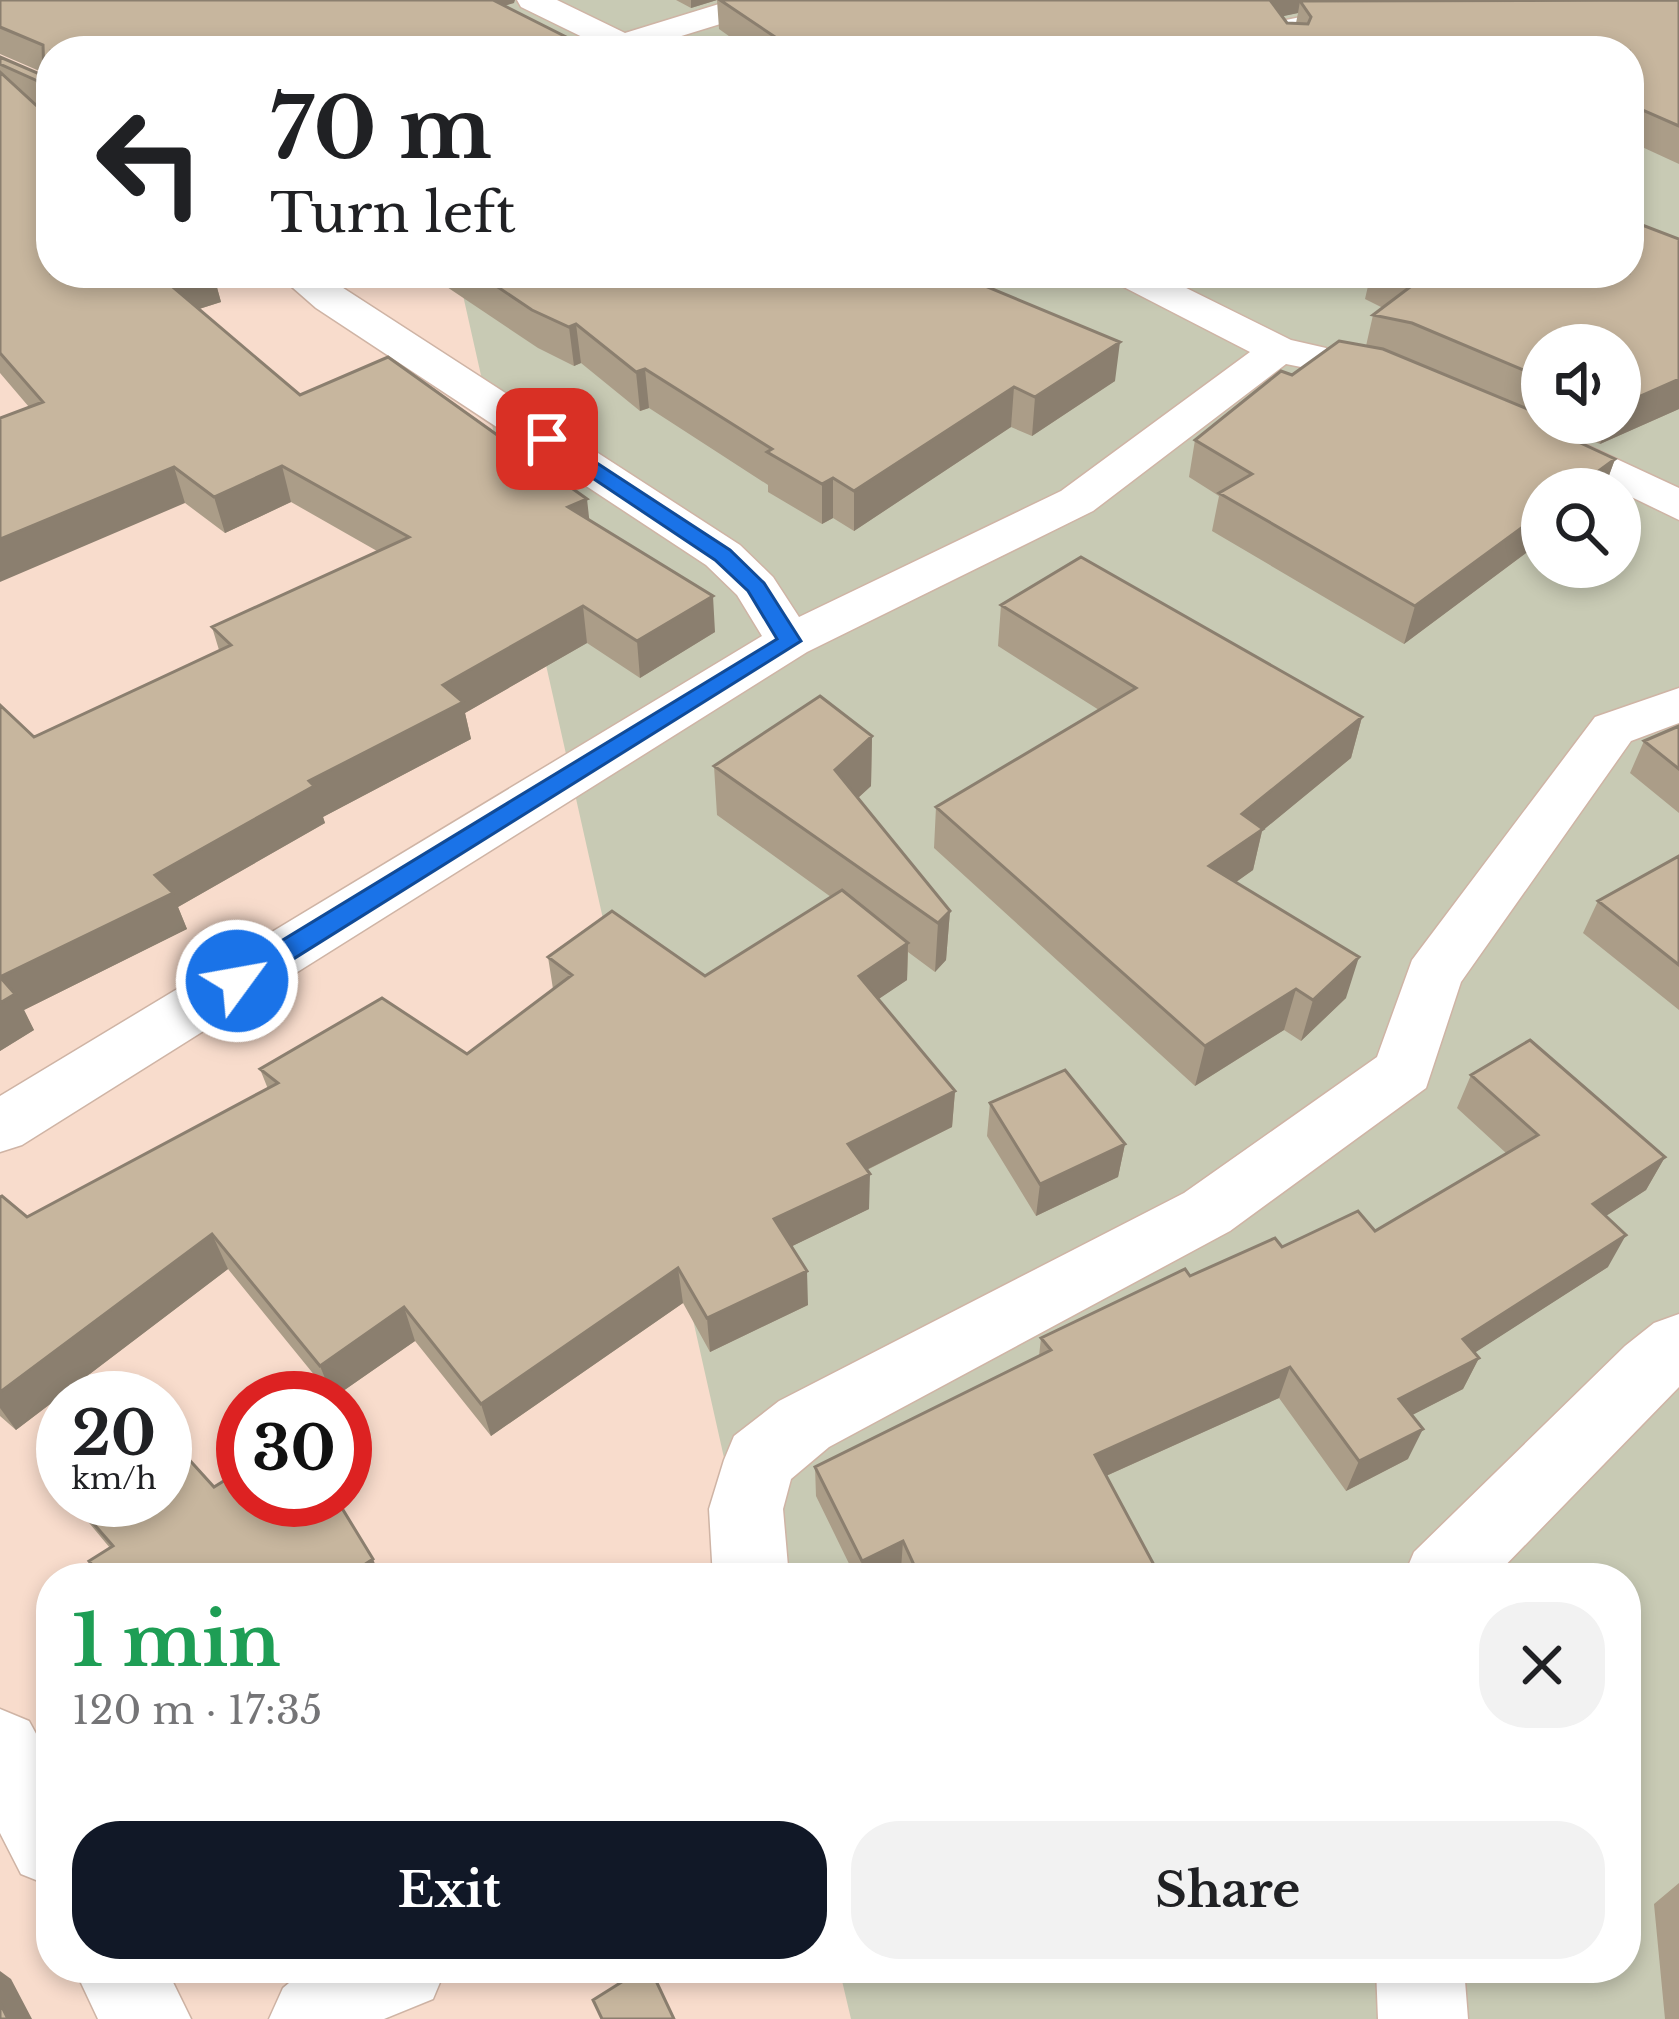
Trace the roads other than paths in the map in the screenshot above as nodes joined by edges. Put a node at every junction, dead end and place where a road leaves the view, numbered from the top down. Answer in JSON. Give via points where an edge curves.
{"nodes":[{"id":1,"x":532,"y":0,"type":"edge"},
{"id":2,"x":764,"y":0,"type":"edge"},
{"id":3,"x":1409,"y":0,"type":"edge"},
{"id":4,"x":605,"y":36,"type":"edge"},
{"id":5,"x":663,"y":36,"type":"edge"},
{"id":6,"x":1278,"y":36,"type":"edge"},
{"id":7,"x":314,"y":288,"type":"edge"},
{"id":8,"x":1156,"y":288,"type":"edge"},
{"id":9,"x":1278,"y":350,"type":"junction"},
{"id":10,"x":1343,"y":363,"type":"edge"},
{"id":11,"x":1495,"y":417,"type":"edge"},
{"id":12,"x":1679,"y":506,"type":"edge"},
{"id":13,"x":790,"y":641,"type":"junction"},
{"id":14,"x":1679,"y":705,"type":"edge"},
{"id":15,"x":0,"y":1127,"type":"edge"},
{"id":16,"x":1679,"y":1346,"type":"edge"},
{"id":17,"x":750,"y":1563,"type":"edge"},
{"id":18,"x":1456,"y":1563,"type":"edge"},
{"id":19,"x":0,"y":1750,"type":"edge"},
{"id":20,"x":36,"y":1816,"type":"edge"},
{"id":21,"x":126,"y":1983,"type":"edge"},
{"id":22,"x":359,"y":1983,"type":"edge"},
{"id":23,"x":1421,"y":1983,"type":"edge"},
{"id":24,"x":146,"y":2019,"type":"edge"},
{"id":25,"x":314,"y":2019,"type":"edge"},
{"id":26,"x":1423,"y":2019,"type":"edge"}],
"edges":[{"from":1,"to":4,"type":"street"},
{"from":2,"to":5,"type":"street"},
{"from":3,"to":6,"type":"lane","via":[[1282,25]]},
{"from":7,"to":13,"type":"street","via":[[723,555],[756,587]]},
{"from":8,"to":9,"type":"street"},
{"from":9,"to":10,"type":"street"},
{"from":9,"to":13,"type":"street","via":[[1077,501]]},
{"from":11,"to":12,"type":"street"},
{"from":13,"to":15,"type":"street"},
{"from":14,"to":17,"type":"street","via":[[1613,729],[1433,976],[1404,1071],[1207,1212],[804,1424],[760,1460],[746,1509]]},
{"from":16,"to":18,"type":"street"},
{"from":19,"to":20,"type":"street"},
{"from":21,"to":24,"type":"street"},
{"from":22,"to":25,"type":"street"},
{"from":23,"to":26,"type":"street"}]}
